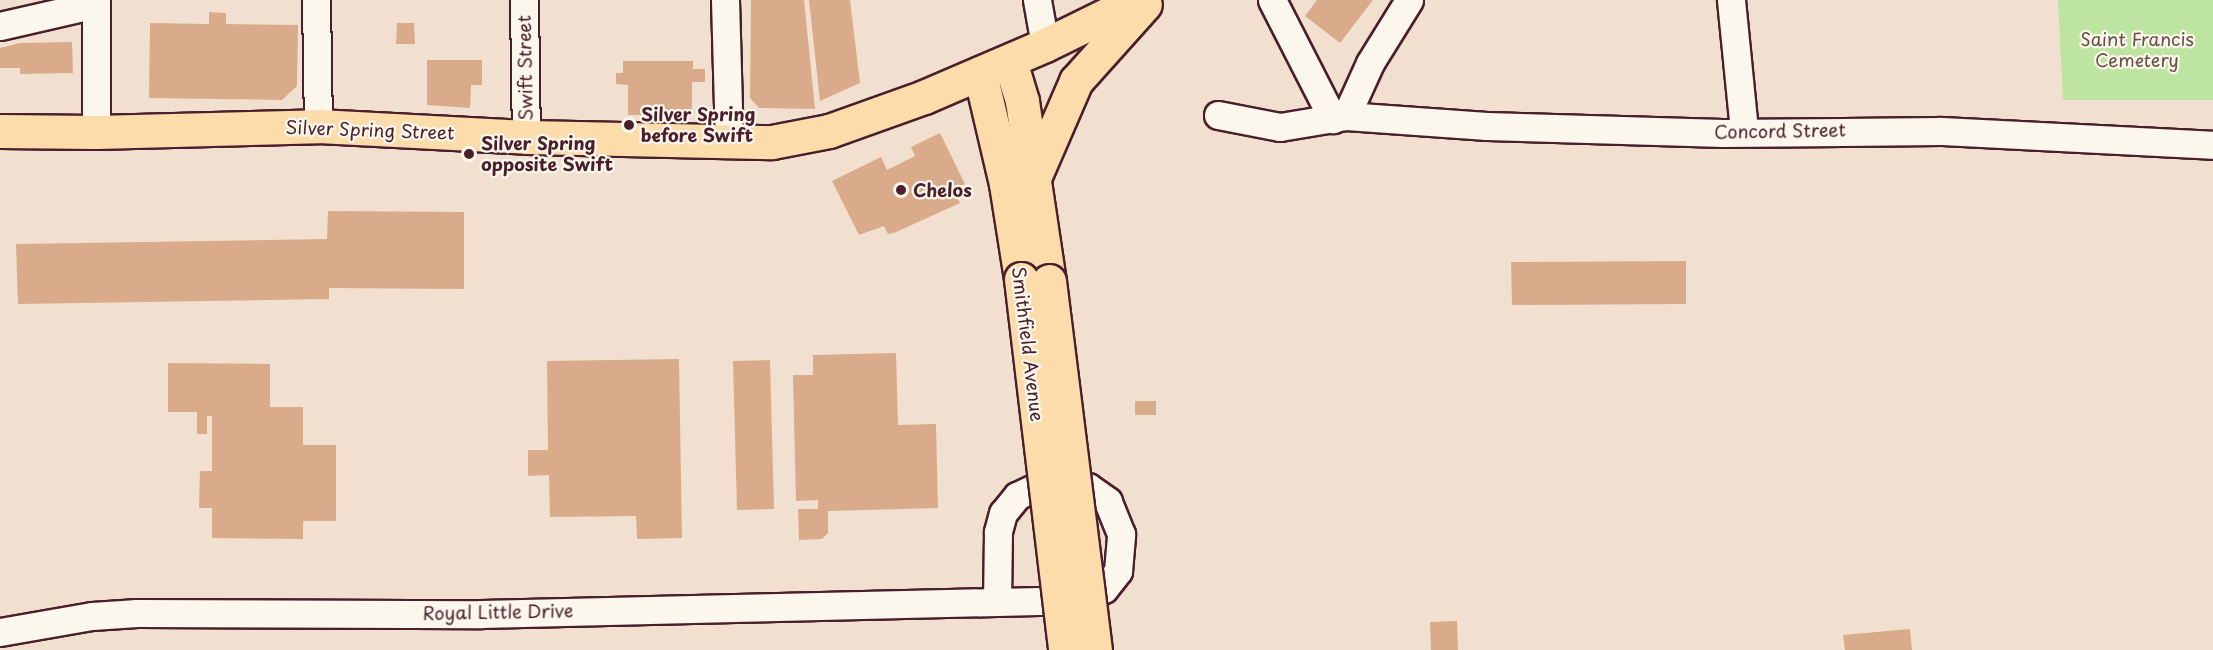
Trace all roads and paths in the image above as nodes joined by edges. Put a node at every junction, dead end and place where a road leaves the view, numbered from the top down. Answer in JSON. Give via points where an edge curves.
{"nodes":[{"id":1,"x":316,"y":0,"type":"edge"},
{"id":2,"x":524,"y":0,"type":"edge"},
{"id":3,"x":725,"y":0,"type":"edge"},
{"id":4,"x":1038,"y":0,"type":"edge"},
{"id":5,"x":1137,"y":0,"type":"edge"},
{"id":6,"x":1148,"y":0,"type":"edge"},
{"id":7,"x":1272,"y":0,"type":"edge"},
{"id":8,"x":1409,"y":0,"type":"edge"},
{"id":9,"x":1731,"y":0,"type":"edge"},
{"id":10,"x":96,"y":2,"type":"edge"},
{"id":11,"x":0,"y":26,"type":"edge"},
{"id":12,"x":1045,"y":45,"type":"junction"},
{"id":13,"x":1010,"y":60,"type":"junction"},
{"id":14,"x":980,"y":73,"type":"junction"},
{"id":15,"x":1218,"y":115,"type":"dead end"},
{"id":16,"x":1340,"y":118,"type":"junction"},
{"id":17,"x":318,"y":126,"type":"junction"},
{"id":18,"x":0,"y":131,"type":"edge"},
{"id":19,"x":1744,"y":131,"type":"junction"},
{"id":20,"x":96,"y":132,"type":"junction"},
{"id":21,"x":526,"y":137,"type":"junction"},
{"id":22,"x":729,"y":143,"type":"junction"},
{"id":23,"x":2213,"y":145,"type":"edge"},
{"id":24,"x":1034,"y":180,"type":"junction"},
{"id":25,"x":1035,"y":280,"type":"junction"},
{"id":26,"x":997,"y":602,"type":"junction"},
{"id":27,"x":0,"y":632,"type":"edge"},
{"id":28,"x":1065,"y":650,"type":"edge"},
{"id":29,"x":1095,"y":650,"type":"edge"}],
"edges":[{"from":1,"to":17,"type":"street"},
{"from":2,"to":21,"type":"street","name":"Swift Street"},
{"from":3,"to":22,"type":"street"},
{"from":4,"to":12,"type":"street"},
{"from":5,"to":12,"type":"main road"},
{"from":6,"to":24,"type":"main road","via":[[1076,81]]},
{"from":7,"to":16,"type":"street"},
{"from":8,"to":16,"type":"street"},
{"from":9,"to":19,"type":"street"},
{"from":10,"to":11,"type":"street"},
{"from":10,"to":20,"type":"street"},
{"from":12,"to":13,"type":"main road"},
{"from":13,"to":14,"type":"main road"},
{"from":13,"to":24,"type":"main road","name":"Smithfield Avenue","via":[[1022,101]]},
{"from":14,"to":22,"type":"main road","name":"Silver Spring Street","via":[[829,131],[772,142]]},
{"from":14,"to":25,"type":"main road","name":"Smithfield Avenue","via":[[1006,184]]},
{"from":15,"to":16,"type":"street","name":"Concord Street","via":[[1280,127]]},
{"from":16,"to":19,"type":"street","name":"Concord Street","via":[[1487,126]]},
{"from":17,"to":20,"type":"main road","name":"Silver Spring Street"},
{"from":17,"to":21,"type":"main road","name":"Silver Spring Street"},
{"from":18,"to":20,"type":"main road","name":"Silver Spring Street"},
{"from":19,"to":23,"type":"street","name":"Concord Street","via":[[1941,130]]},
{"from":21,"to":22,"type":"main road","name":"Silver Spring Street"},
{"from":24,"to":25,"type":"main road","name":"Smithfield Avenue"},
{"from":25,"to":28,"type":"main road","name":"Smithfield Avenue","bridge":true},
{"from":25,"to":29,"type":"main road","name":"Smithfield Avenue","bridge":true},
{"from":26,"to":26,"type":"street","name":"Royal Little Drive","via":[[1080,600],[1104,589],[1118,571],[1122,553],[1121,534],[1108,501],[1088,487],[1066,483],[1036,487],[1017,496],[1003,513],[998,532]]},
{"from":26,"to":27,"type":"street","name":"Royal Little Drive","via":[[480,614],[137,613],[92,615]]}]}
